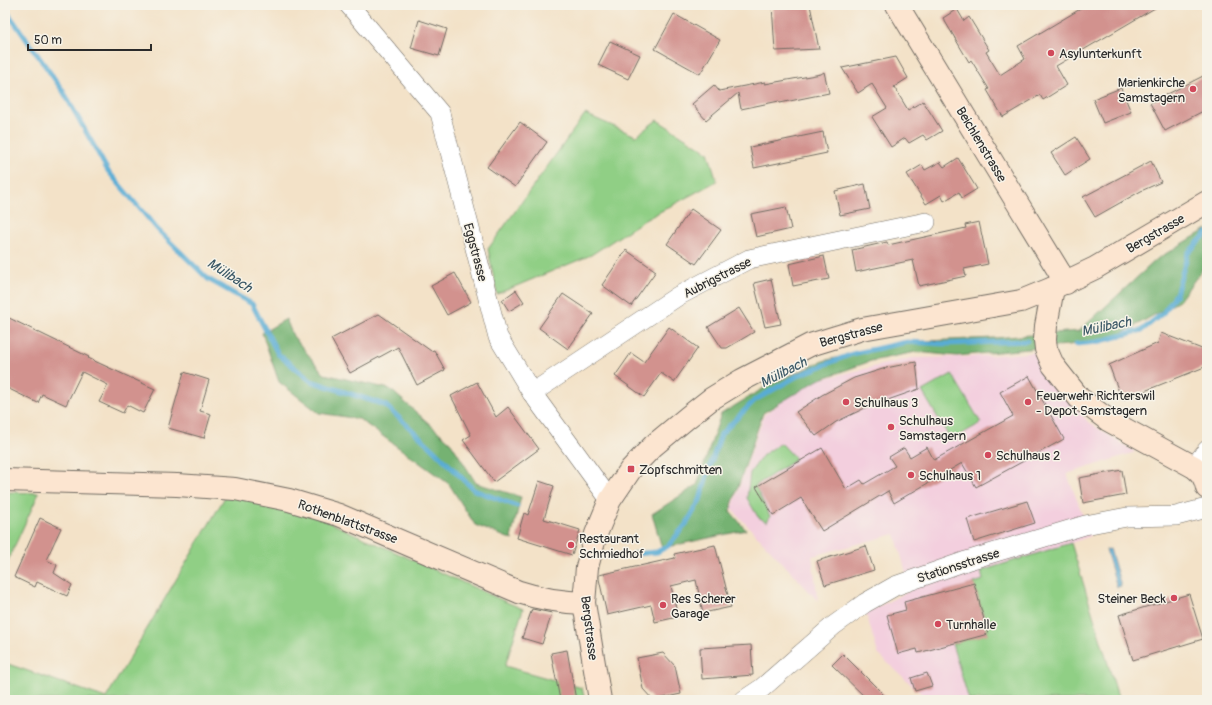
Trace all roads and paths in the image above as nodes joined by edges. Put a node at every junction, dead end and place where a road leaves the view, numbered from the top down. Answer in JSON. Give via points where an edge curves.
{"nodes":[{"id":1,"x":349,"y":5,"type":"edge"},
{"id":2,"x":897,"y":5,"type":"edge"},
{"id":3,"x":1207,"y":202,"type":"edge"},
{"id":4,"x":926,"y":222,"type":"dead end"},
{"id":5,"x":1060,"y":285,"type":"junction"},
{"id":6,"x":532,"y":392,"type":"junction"},
{"id":7,"x":1201,"y":458,"type":"edge"},
{"id":8,"x":5,"y":480,"type":"edge"},
{"id":9,"x":1207,"y":488,"type":"edge"},
{"id":10,"x":610,"y":500,"type":"junction"},
{"id":11,"x":1207,"y":508,"type":"edge"},
{"id":12,"x":584,"y":603,"type":"junction"},
{"id":13,"x":600,"y":700,"type":"edge"},
{"id":14,"x":744,"y":700,"type":"edge"}],
"edges":[{"from":1,"to":6,"type":"street","name":"Eggstrasse","via":[[440,113],[498,337]]},
{"from":2,"to":5,"type":"street","name":"Beichlenstrasse"},
{"from":3,"to":5,"type":"street","name":"Bergstrasse","via":[[1095,268]]},
{"from":4,"to":6,"type":"street","name":"Aubrigstrasse","via":[[749,259],[678,296]]},
{"from":5,"to":7,"type":"street","via":[[1046,326],[1046,345],[1053,365],[1079,398],[1108,420]]},
{"from":5,"to":10,"type":"street","name":"Bergstrasse","via":[[1021,301],[862,329],[810,345],[711,399],[653,446],[631,469]]},
{"from":6,"to":10,"type":"street","name":"Eggstrasse"},
{"from":7,"to":9,"type":"street","via":[[1200,471]]},
{"from":8,"to":12,"type":"street","name":"Rothenblattstrasse","via":[[235,489],[289,500],[339,515],[519,592],[554,601]]},
{"from":10,"to":12,"type":"street","name":"Bergstrasse","via":[[589,556]]},
{"from":11,"to":14,"type":"street","name":"Stationsstrasse","via":[[1176,516],[1127,517],[1085,525],[966,561],[895,586],[833,626],[762,688]]},
{"from":12,"to":13,"type":"street","name":"Bergstrasse"}]}
